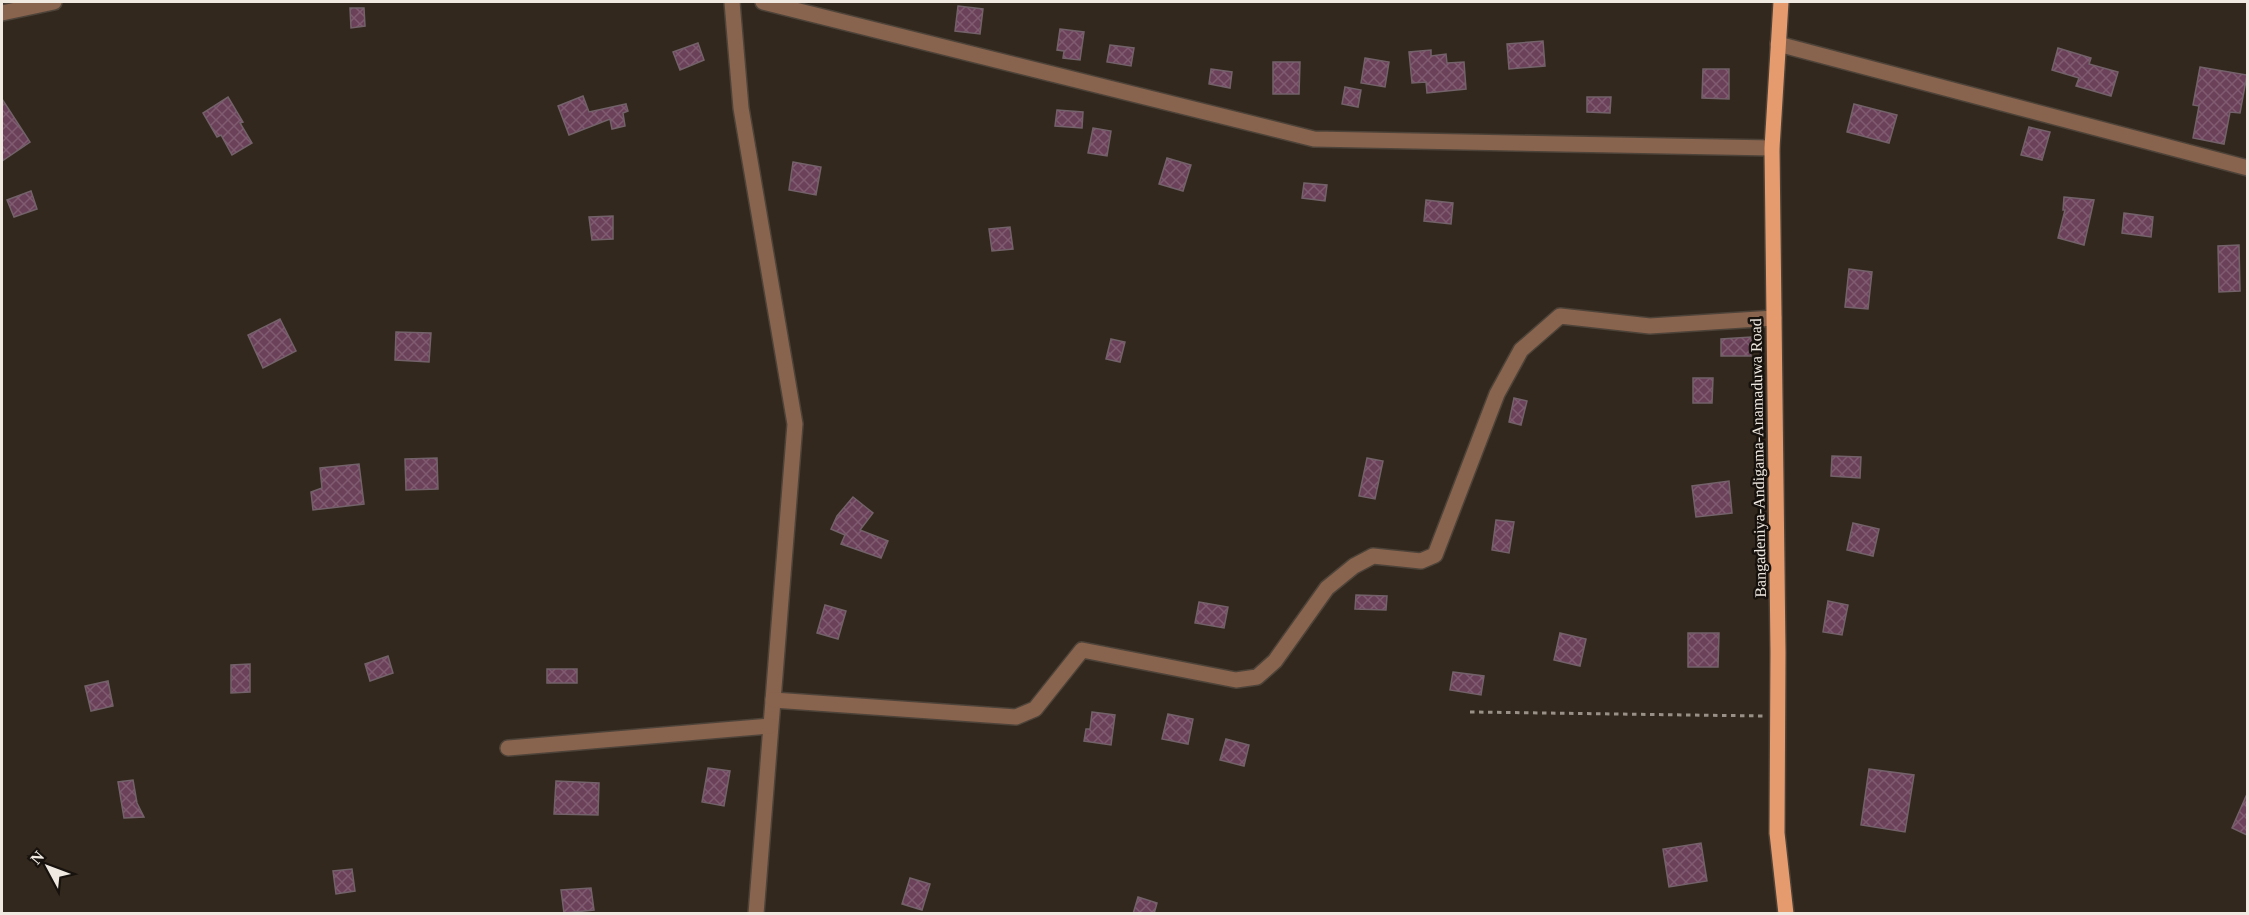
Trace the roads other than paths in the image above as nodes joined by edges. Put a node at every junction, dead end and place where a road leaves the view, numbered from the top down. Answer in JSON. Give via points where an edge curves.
{"nodes":[{"id":1,"x":54,"y":2,"type":"edge"},
{"id":2,"x":732,"y":2,"type":"edge"},
{"id":3,"x":762,"y":2,"type":"edge"},
{"id":4,"x":1781,"y":2,"type":"edge"},
{"id":5,"x":2,"y":13,"type":"edge"},
{"id":6,"x":1778,"y":44,"type":"junction"},
{"id":7,"x":1772,"y":148,"type":"junction"},
{"id":8,"x":2247,"y":168,"type":"edge"},
{"id":9,"x":1774,"y":318,"type":"junction"},
{"id":10,"x":773,"y":700,"type":"junction"},
{"id":11,"x":770,"y":726,"type":"junction"},
{"id":12,"x":508,"y":748,"type":"dead end"},
{"id":13,"x":756,"y":914,"type":"edge"},
{"id":14,"x":1786,"y":914,"type":"edge"}],
"edges":[{"from":1,"to":5,"type":"street"},
{"from":2,"to":10,"type":"street","via":[[741,108],[795,424]]},
{"from":3,"to":7,"type":"street","via":[[1314,139]]},
{"from":4,"to":6,"type":"main road","name":"Bangadeniya-Andigama-Anamaduwa Road"},
{"from":6,"to":7,"type":"main road","name":"Bangadeniya-Andigama-Anamaduwa Road"},
{"from":6,"to":8,"type":"street"},
{"from":7,"to":9,"type":"main road","name":"Bangadeniya-Andigama-Anamaduwa Road"},
{"from":9,"to":10,"type":"street","via":[[1650,326],[1560,316],[1521,350],[1497,394],[1435,555],[1421,561],[1373,556],[1354,566],[1327,588],[1275,661],[1257,677],[1236,680],[1082,650],[1035,709],[1016,717]]},
{"from":9,"to":14,"type":"main road","name":"Bangadeniya-Andigama-Anamaduwa Road","via":[[1777,833]]},
{"from":10,"to":11,"type":"street"},
{"from":11,"to":12,"type":"street"},
{"from":11,"to":13,"type":"street"}]}
